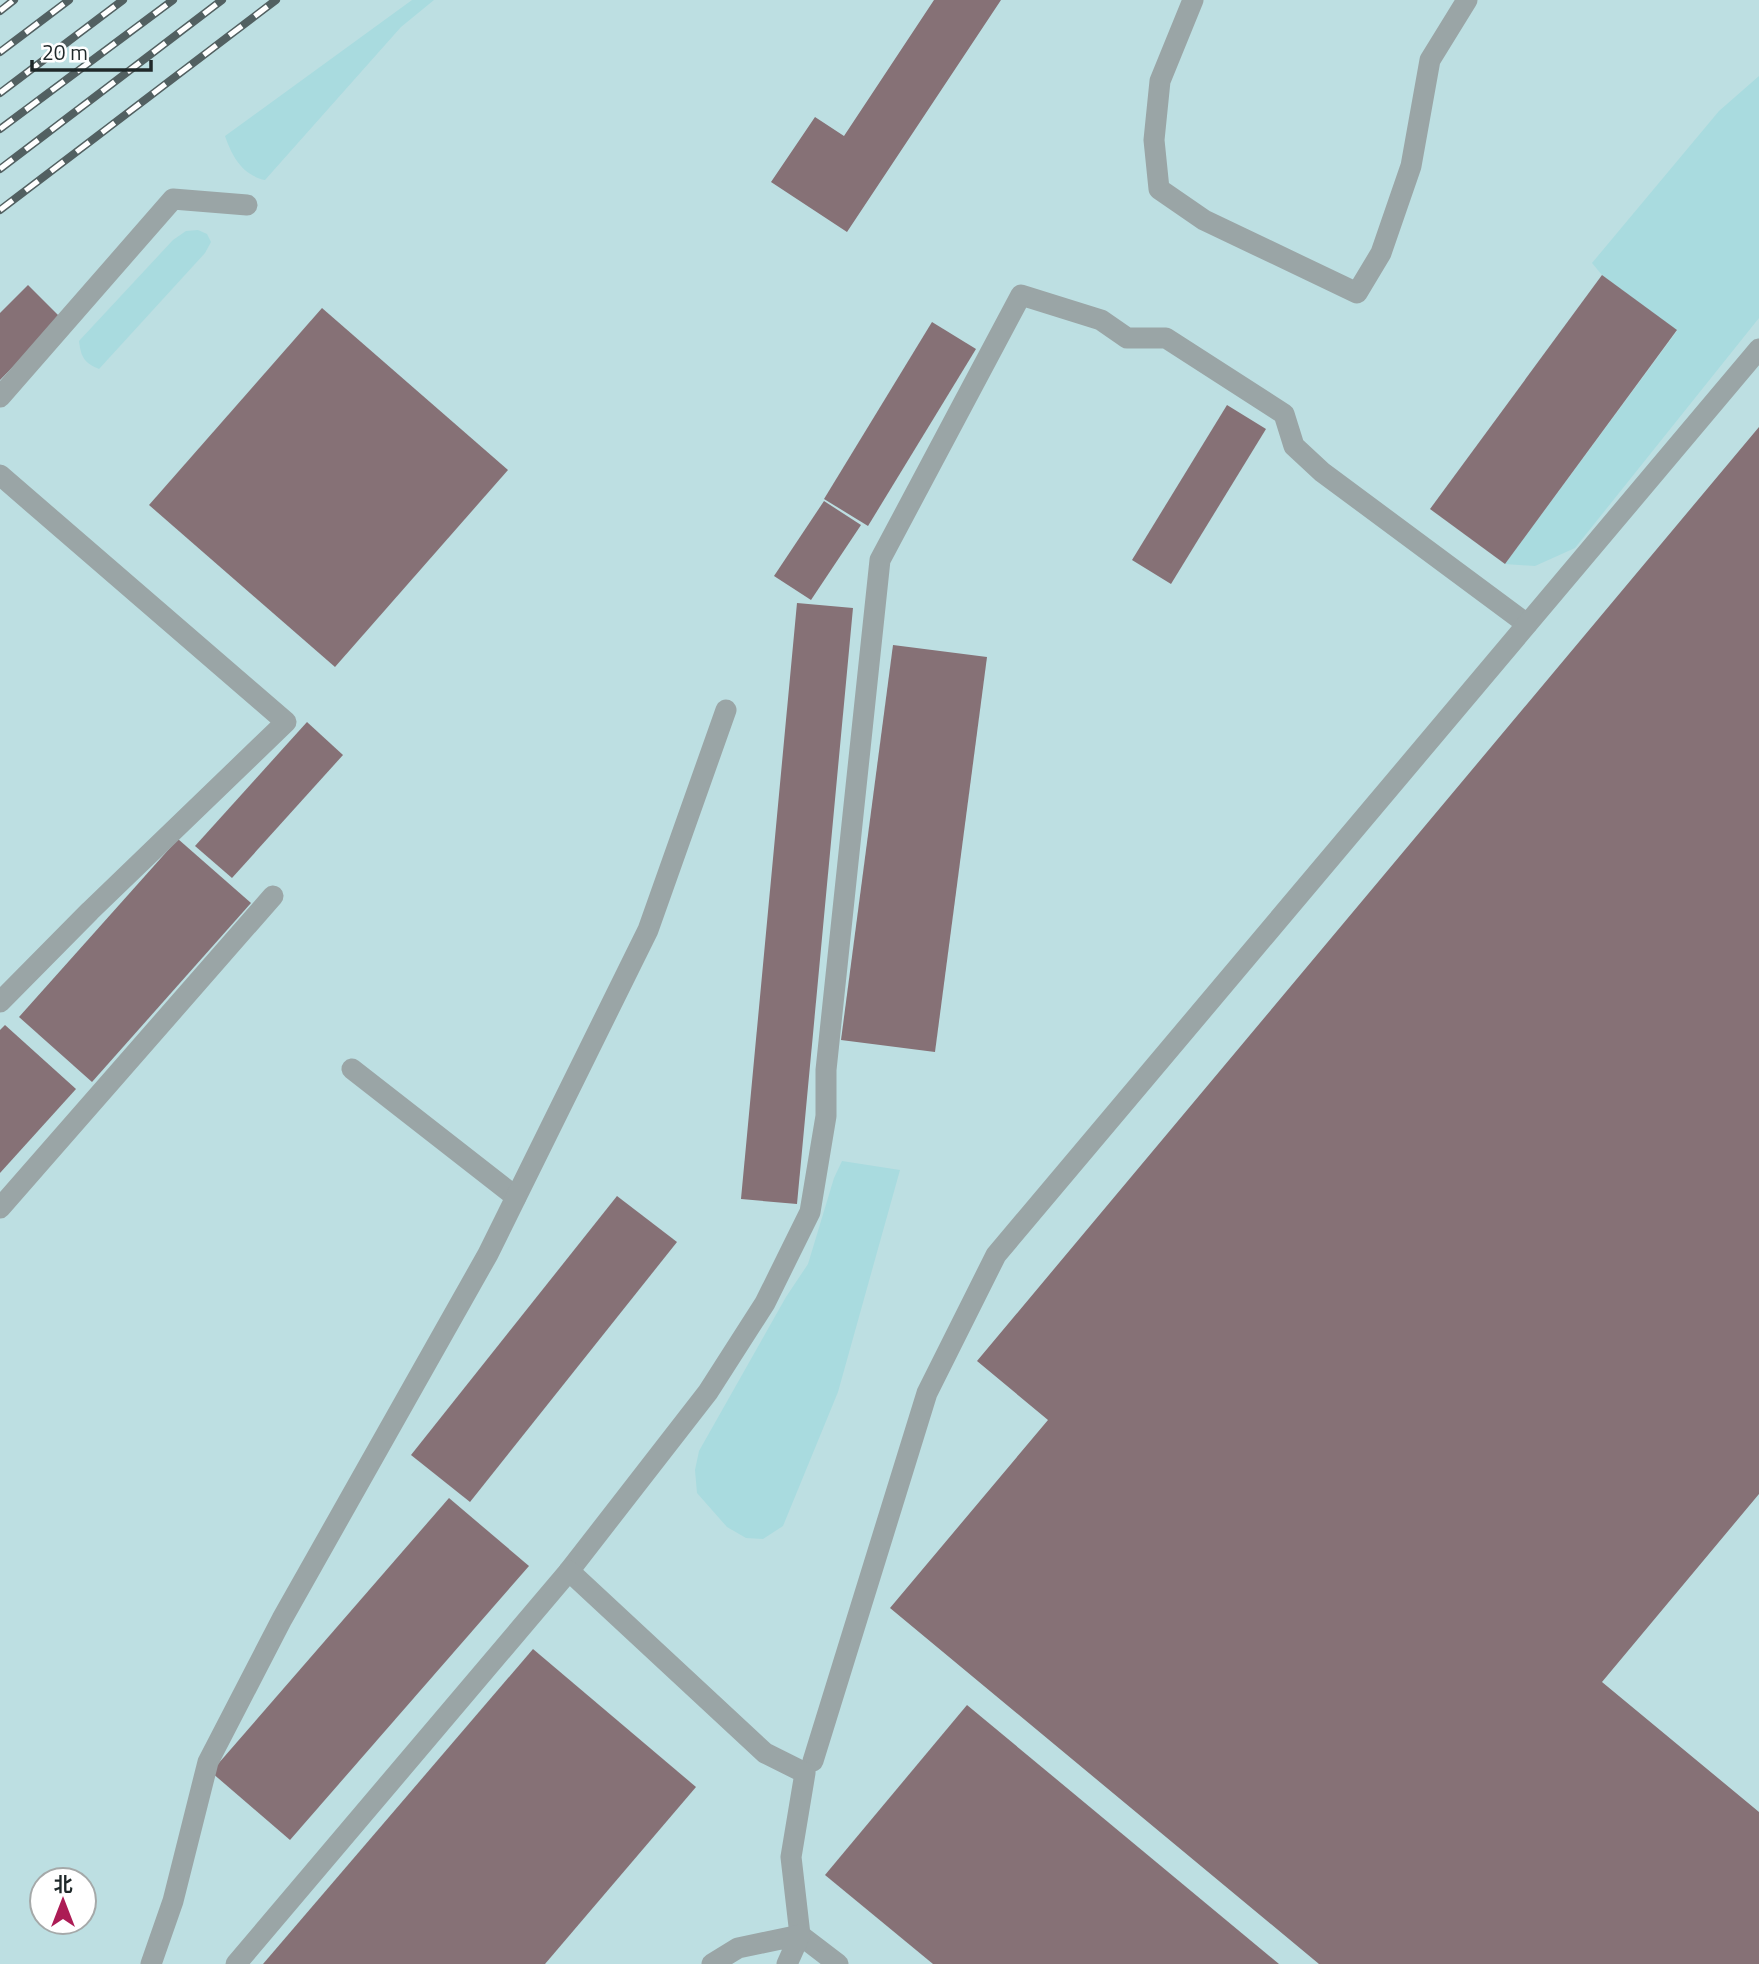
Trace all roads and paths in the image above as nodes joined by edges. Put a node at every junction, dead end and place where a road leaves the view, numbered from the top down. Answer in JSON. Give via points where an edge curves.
{"nodes":[{"id":1,"x":1193,"y":0,"type":"edge"},
{"id":2,"x":1467,"y":0,"type":"edge"},
{"id":3,"x":247,"y":205,"type":"dead end"},
{"id":4,"x":1759,"y":349,"type":"edge"},
{"id":5,"x":0,"y":397,"type":"edge"},
{"id":6,"x":0,"y":475,"type":"edge"},
{"id":7,"x":1527,"y":624,"type":"junction"},
{"id":8,"x":726,"y":710,"type":"dead end"},
{"id":9,"x":274,"y":896,"type":"dead end"},
{"id":10,"x":0,"y":1002,"type":"edge"},
{"id":11,"x":352,"y":1069,"type":"dead end"},
{"id":12,"x":516,"y":1197,"type":"junction"},
{"id":13,"x":0,"y":1208,"type":"edge"},
{"id":14,"x":569,"y":1571,"type":"junction"},
{"id":15,"x":813,"y":1761,"type":"dead end"},
{"id":16,"x":800,"y":1934,"type":"junction"},
{"id":17,"x":151,"y":1964,"type":"edge"},
{"id":18,"x":236,"y":1964,"type":"edge"},
{"id":19,"x":712,"y":1964,"type":"edge"},
{"id":20,"x":787,"y":1964,"type":"edge"},
{"id":21,"x":838,"y":1964,"type":"edge"}],
"edges":[{"from":1,"to":2,"type":"lane","via":[[1160,81],[1154,140],[1160,189],[1204,220],[1357,293],[1381,253],[1412,166],[1430,60]]},
{"from":3,"to":5,"type":"lane","via":[[173,199]]},
{"from":4,"to":7,"type":"lane"},
{"from":6,"to":10,"type":"lane","via":[[286,722]]},
{"from":7,"to":14,"type":"lane","via":[[1322,472],[1294,446],[1284,414],[1166,338],[1127,338],[1101,320],[1021,295],[880,561],[826,1070],[826,1116],[810,1212],[765,1303],[708,1392]]},
{"from":7,"to":15,"type":"lane","via":[[996,1255],[927,1393]]},
{"from":8,"to":12,"type":"lane","via":[[648,930]]},
{"from":9,"to":13,"type":"lane"},
{"from":11,"to":12,"type":"lane"},
{"from":12,"to":17,"type":"lane","via":[[208,1762],[173,1901]]},
{"from":14,"to":16,"type":"lane","via":[[765,1754],[806,1773],[791,1857]]},
{"from":14,"to":18,"type":"lane"},
{"from":16,"to":19,"type":"lane","via":[[738,1948]]},
{"from":16,"to":20,"type":"lane"},
{"from":16,"to":21,"type":"lane"}]}
